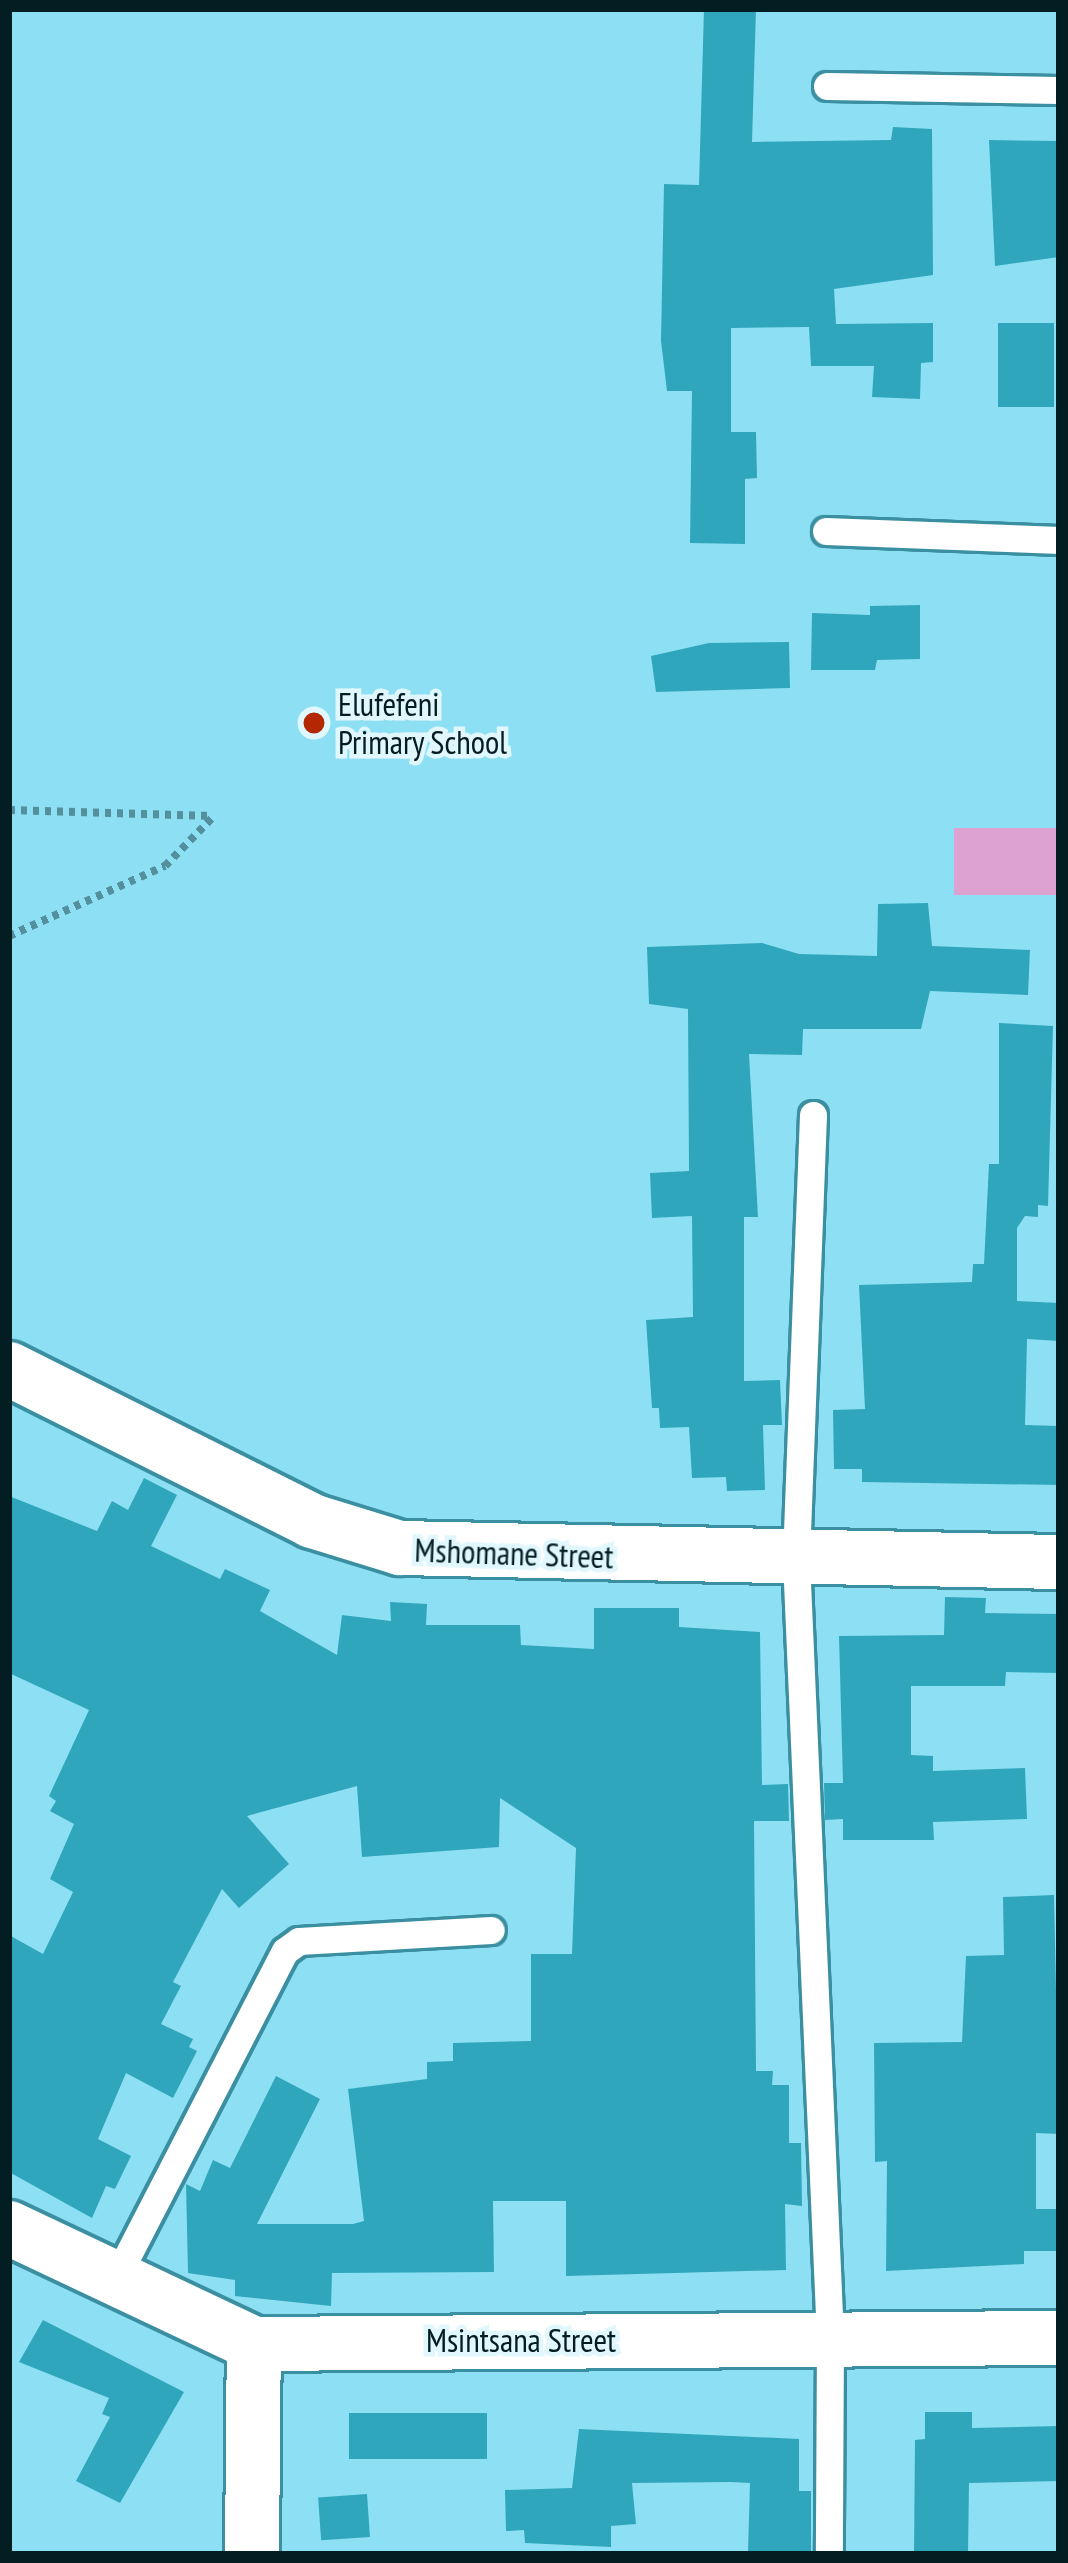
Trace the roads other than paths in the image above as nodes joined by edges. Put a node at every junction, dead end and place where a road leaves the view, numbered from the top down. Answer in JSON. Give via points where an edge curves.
{"nodes":[{"id":1,"x":826,"y":86,"type":"dead end"},
{"id":2,"x":1059,"y":90,"type":"edge"},
{"id":3,"x":826,"y":532,"type":"dead end"},
{"id":4,"x":1059,"y":540,"type":"edge"},
{"id":5,"x":813,"y":1115,"type":"dead end"},
{"id":6,"x":9,"y":1370,"type":"edge"},
{"id":7,"x":796,"y":1559,"type":"junction"},
{"id":8,"x":1059,"y":1562,"type":"edge"},
{"id":9,"x":491,"y":1930,"type":"dead end"},
{"id":10,"x":9,"y":2228,"type":"edge"},
{"id":11,"x":116,"y":2278,"type":"junction"},
{"id":12,"x":830,"y":2338,"type":"junction"},
{"id":13,"x":1059,"y":2338,"type":"edge"},
{"id":14,"x":254,"y":2344,"type":"junction"},
{"id":15,"x":252,"y":2554,"type":"edge"},
{"id":16,"x":829,"y":2554,"type":"edge"}],
"edges":[{"from":1,"to":2,"type":"lane"},
{"from":3,"to":4,"type":"lane"},
{"from":5,"to":7,"type":"lane"},
{"from":6,"to":7,"type":"street","name":"Mshomane Street","via":[[312,1521],[381,1545],[462,1555]]},
{"from":7,"to":8,"type":"street","name":"Mshomane Street"},
{"from":7,"to":12,"type":"lane"},
{"from":9,"to":11,"type":"lane","via":[[299,1941],[285,1951]]},
{"from":10,"to":11,"type":"street","name":"Msintsana Street"},
{"from":11,"to":14,"type":"street","name":"Msintsana Street"},
{"from":12,"to":13,"type":"street","name":"Msintsana Street"},
{"from":12,"to":14,"type":"street","name":"Msintsana Street"},
{"from":12,"to":16,"type":"lane"},
{"from":14,"to":15,"type":"street"}]}
